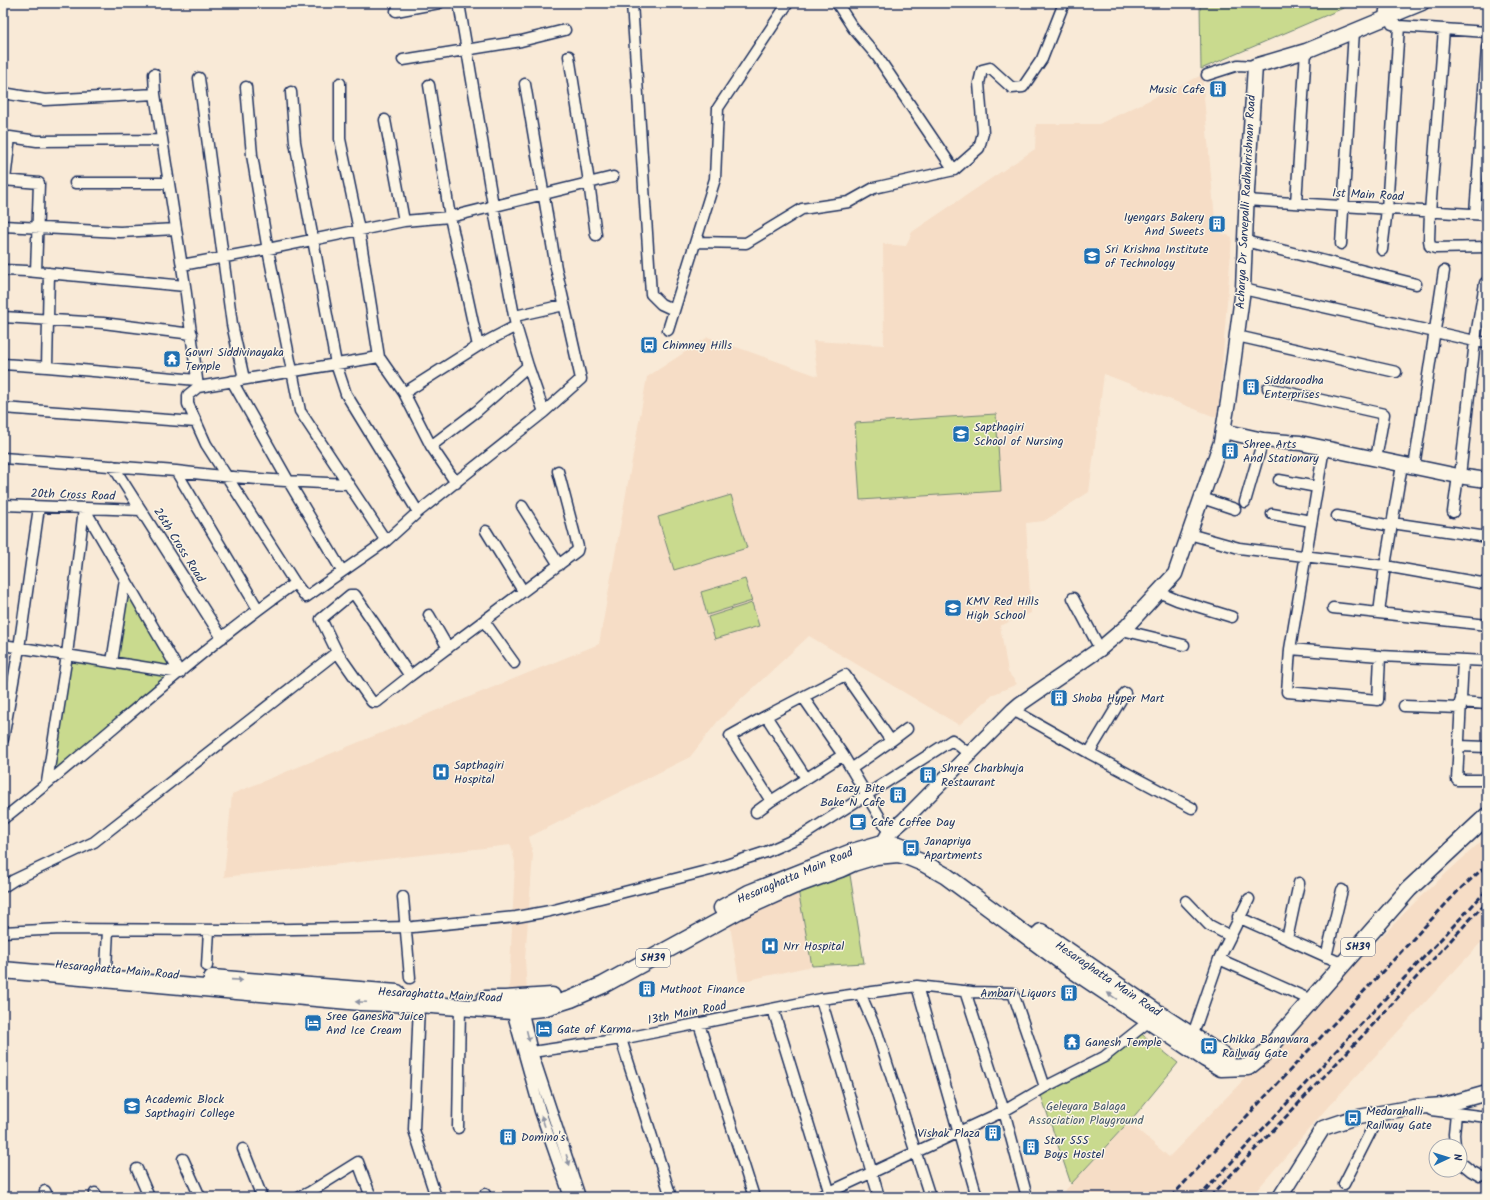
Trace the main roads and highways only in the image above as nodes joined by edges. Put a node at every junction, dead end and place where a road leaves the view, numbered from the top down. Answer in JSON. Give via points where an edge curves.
{"nodes":[{"id":1,"x":1487,"y":816,"type":"edge"},
{"id":2,"x":3,"y":961,"type":"edge"},
{"id":3,"x":3,"y":970,"type":"edge"},
{"id":4,"x":516,"y":1004,"type":"junction"}],
"edges":[{"from":1,"to":4,"type":"main road","name":"Hesaraghatta Main Road","number":"SH39","via":[[1408,889],[1262,1055],[1248,1067],[1221,1068],[1154,1017],[1074,970],[946,876],[889,846],[745,908],[603,985],[571,999],[543,1008]]},
{"from":2,"to":4,"type":"main road","name":"Hesaraghatta Main Road","one_way":true},
{"from":4,"to":3,"type":"main road","name":"Hesaraghatta Main Road","number":"SH39","one_way":true,"via":[[460,1007],[360,1002]]}]}
